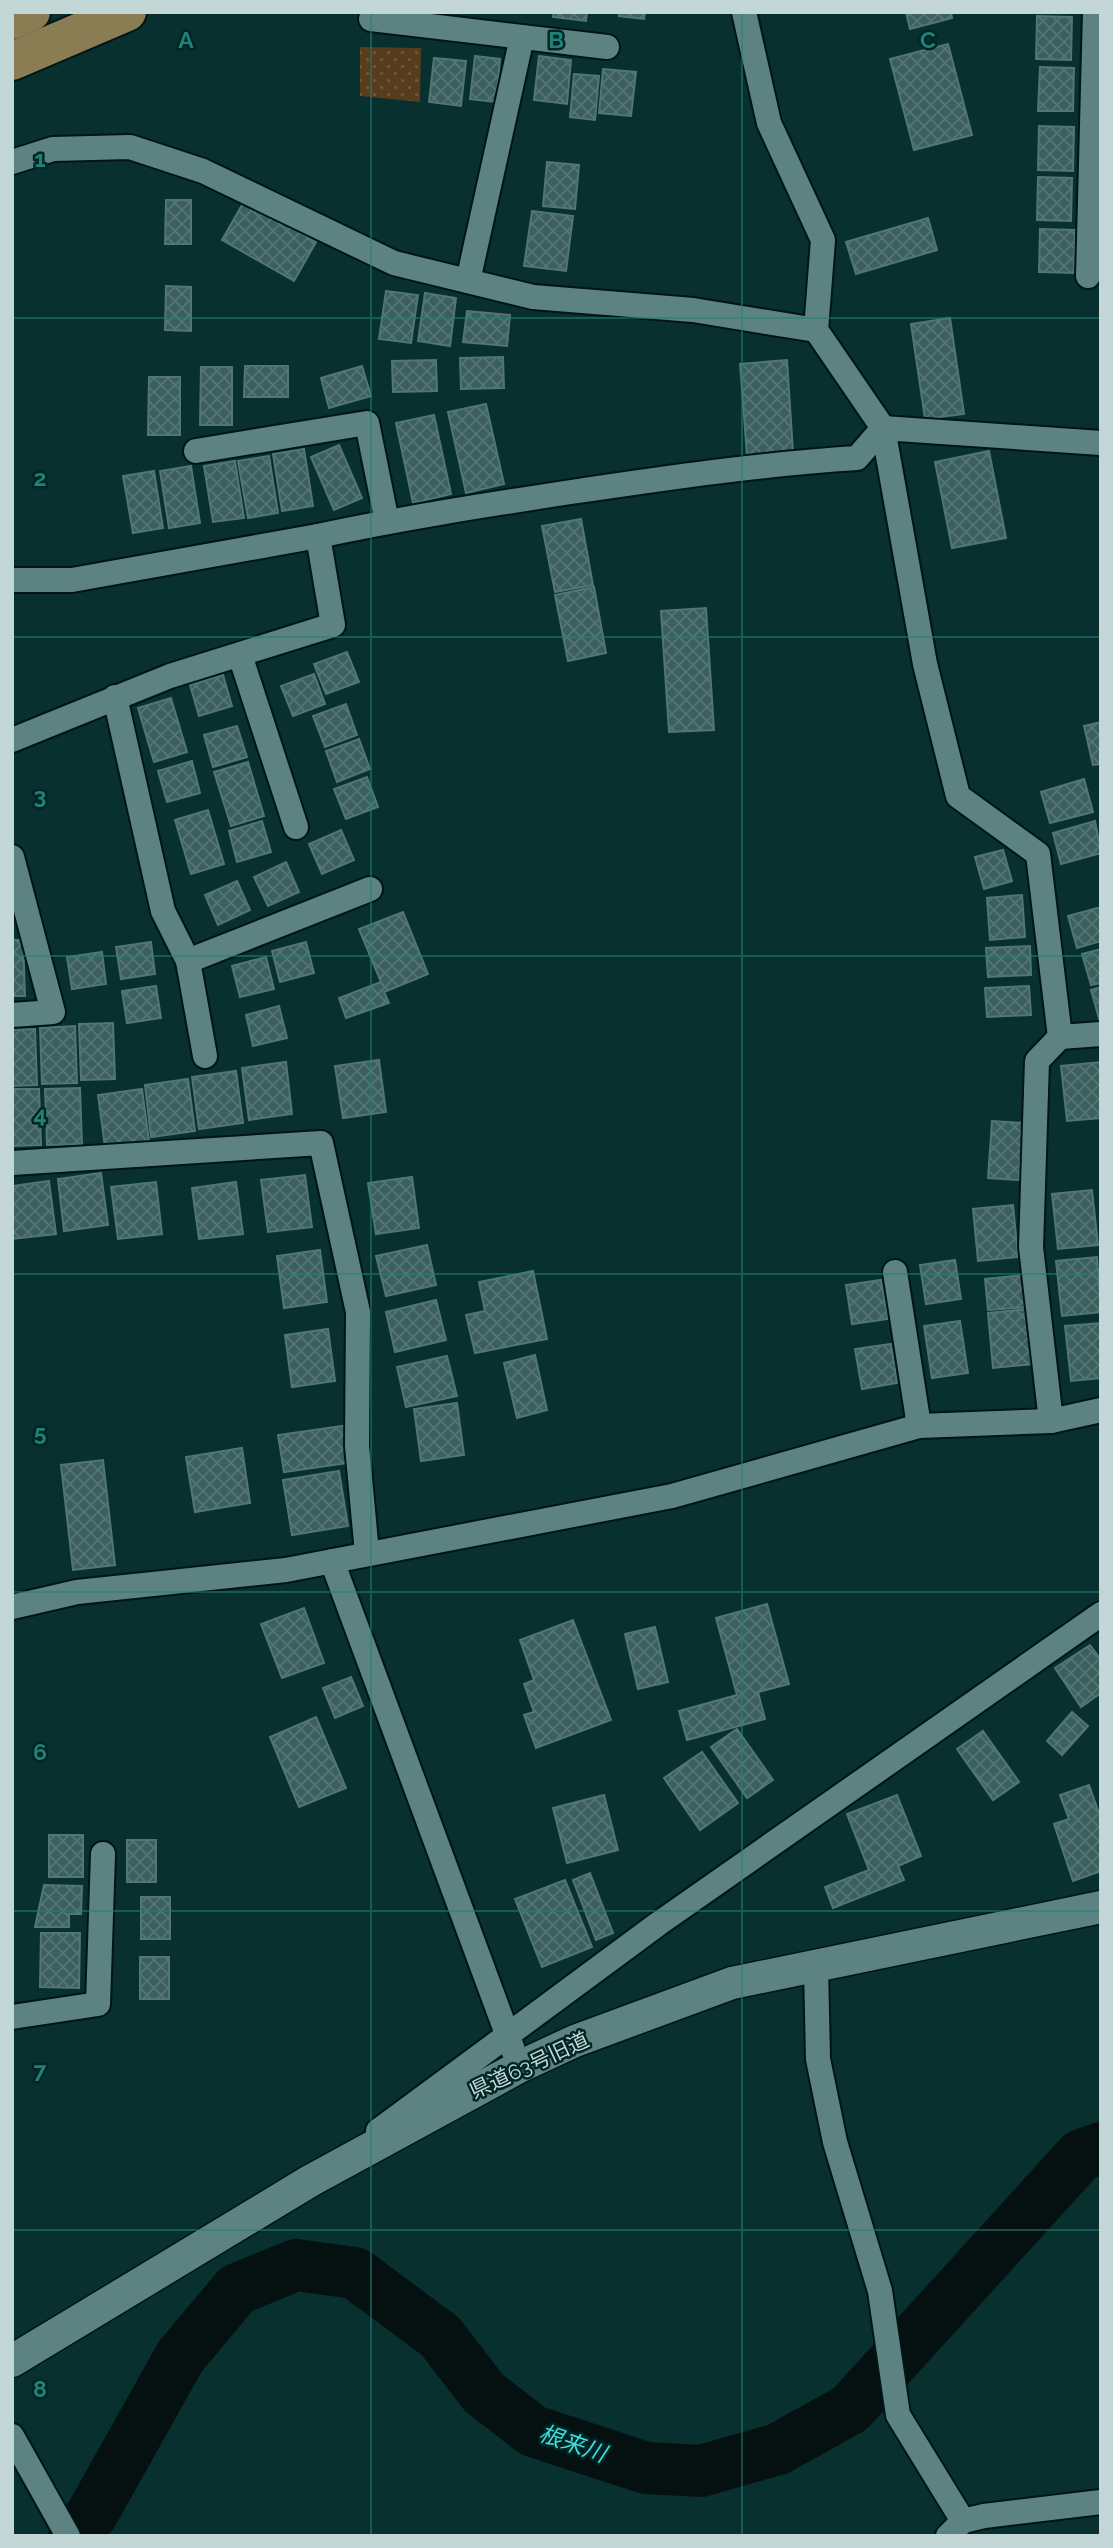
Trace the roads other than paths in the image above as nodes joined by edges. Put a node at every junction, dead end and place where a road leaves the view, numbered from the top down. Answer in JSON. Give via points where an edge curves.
{"nodes":[{"id":1,"x":31,"y":12,"type":"edge"},
{"id":2,"x":127,"y":12,"type":"edge"},
{"id":3,"x":744,"y":12,"type":"edge"},
{"id":4,"x":1095,"y":12,"type":"edge"},
{"id":5,"x":371,"y":19,"type":"dead end"},
{"id":6,"x":12,"y":20,"type":"edge"},
{"id":7,"x":522,"y":37,"type":"junction"},
{"id":8,"x":607,"y":47,"type":"dead end"},
{"id":9,"x":12,"y":61,"type":"edge"},
{"id":10,"x":12,"y":162,"type":"edge"},
{"id":11,"x":1088,"y":276,"type":"dead end"},
{"id":12,"x":468,"y":281,"type":"junction"},
{"id":13,"x":816,"y":330,"type":"junction"},
{"id":14,"x":883,"y":428,"type":"junction"},
{"id":15,"x":1101,"y":443,"type":"edge"},
{"id":16,"x":196,"y":451,"type":"dead end"},
{"id":17,"x":387,"y":522,"type":"junction"},
{"id":18,"x":318,"y":536,"type":"junction"},
{"id":19,"x":12,"y":580,"type":"edge"},
{"id":20,"x":240,"y":655,"type":"junction"},
{"id":21,"x":115,"y":697,"type":"junction"},
{"id":22,"x":12,"y":740,"type":"edge"},
{"id":23,"x":296,"y":827,"type":"dead end"},
{"id":24,"x":12,"y":857,"type":"edge"},
{"id":25,"x":370,"y":889,"type":"dead end"},
{"id":26,"x":188,"y":961,"type":"junction"},
{"id":27,"x":12,"y":1014,"type":"edge"},
{"id":28,"x":1101,"y":1034,"type":"edge"},
{"id":29,"x":1060,"y":1037,"type":"junction"},
{"id":30,"x":205,"y":1056,"type":"dead end"},
{"id":31,"x":12,"y":1163,"type":"edge"},
{"id":32,"x":895,"y":1272,"type":"dead end"},
{"id":33,"x":1101,"y":1410,"type":"edge"},
{"id":34,"x":1051,"y":1421,"type":"junction"},
{"id":35,"x":919,"y":1426,"type":"junction"},
{"id":36,"x":367,"y":1553,"type":"junction"},
{"id":37,"x":332,"y":1561,"type":"junction"},
{"id":38,"x":12,"y":1607,"type":"edge"},
{"id":39,"x":1101,"y":1614,"type":"edge"},
{"id":40,"x":103,"y":1854,"type":"dead end"},
{"id":41,"x":1101,"y":1907,"type":"edge"},
{"id":42,"x":816,"y":1967,"type":"junction"},
{"id":43,"x":12,"y":2017,"type":"edge"},
{"id":44,"x":508,"y":2035,"type":"junction"},
{"id":45,"x":519,"y":2067,"type":"junction"},
{"id":46,"x":310,"y":2181,"type":"junction"},
{"id":47,"x":12,"y":2361,"type":"edge"},
{"id":48,"x":12,"y":2436,"type":"edge"},
{"id":49,"x":1101,"y":2502,"type":"edge"},
{"id":50,"x":971,"y":2527,"type":"edge"},
{"id":51,"x":68,"y":2536,"type":"edge"}],
"edges":[{"from":1,"to":6,"type":"main road"},
{"from":2,"to":9,"type":"main road"},
{"from":3,"to":13,"type":"street","via":[[769,123],[823,240]]},
{"from":4,"to":11,"type":"street"},
{"from":5,"to":7,"type":"street"},
{"from":7,"to":8,"type":"street"},
{"from":7,"to":12,"type":"street"},
{"from":10,"to":12,"type":"street","via":[[53,149],[130,147],[203,171],[394,263]]},
{"from":12,"to":13,"type":"street","via":[[533,297],[693,310]]},
{"from":13,"to":14,"type":"street"},
{"from":14,"to":15,"type":"street"},
{"from":14,"to":17,"type":"street","via":[[857,458],[673,477]]},
{"from":14,"to":29,"type":"street","via":[[925,664],[958,796],[1038,854]]},
{"from":16,"to":17,"type":"street","via":[[367,423]]},
{"from":17,"to":18,"type":"street"},
{"from":18,"to":19,"type":"street","via":[[72,580]]},
{"from":18,"to":20,"type":"street","via":[[333,625]]},
{"from":20,"to":21,"type":"street"},
{"from":20,"to":23,"type":"street"},
{"from":21,"to":22,"type":"street"},
{"from":21,"to":26,"type":"street","via":[[163,911]]},
{"from":24,"to":27,"type":"street","via":[[53,1012]]},
{"from":25,"to":26,"type":"street"},
{"from":26,"to":30,"type":"street"},
{"from":28,"to":29,"type":"street"},
{"from":29,"to":34,"type":"street","via":[[1037,1061],[1032,1181],[1031,1247]]},
{"from":31,"to":36,"type":"street","via":[[321,1143],[358,1312],[357,1446]]},
{"from":32,"to":35,"type":"street"},
{"from":33,"to":34,"type":"street"},
{"from":34,"to":35,"type":"street"},
{"from":35,"to":36,"type":"street","via":[[672,1496]]},
{"from":36,"to":37,"type":"street"},
{"from":37,"to":38,"type":"street","via":[[77,1592]]},
{"from":37,"to":44,"type":"street"},
{"from":39,"to":44,"type":"street","via":[[658,1924]]},
{"from":40,"to":43,"type":"street","via":[[98,2004]]},
{"from":41,"to":42,"type":"street","name":"県道63号旧道"},
{"from":42,"to":45,"type":"street","name":"県道63号旧道","via":[[732,1983],[598,2032]]},
{"from":42,"to":50,"type":"street","via":[[818,2059],[835,2142],[880,2291],[898,2415]]},
{"from":44,"to":45,"type":"street"},
{"from":44,"to":46,"type":"street"},
{"from":45,"to":46,"type":"street","name":"県道63号旧道"},
{"from":46,"to":47,"type":"street","name":"県道63号旧道"},
{"from":48,"to":51,"type":"street"},
{"from":49,"to":50,"type":"street"}]}
